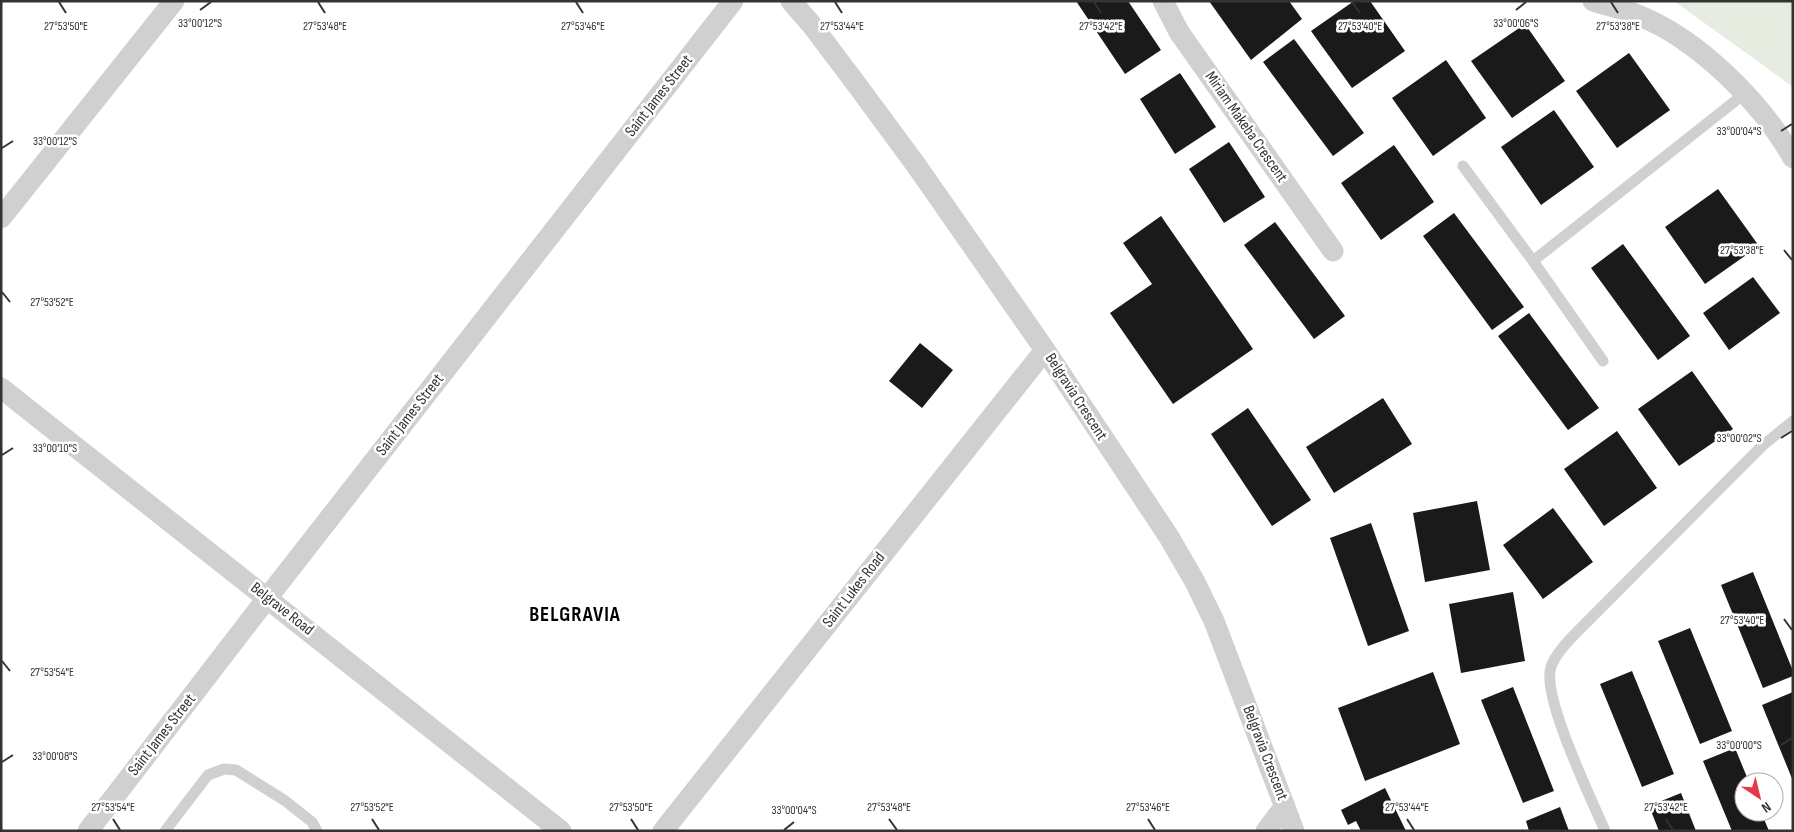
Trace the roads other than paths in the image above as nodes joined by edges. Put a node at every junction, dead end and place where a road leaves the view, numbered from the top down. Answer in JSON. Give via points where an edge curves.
{"nodes":[{"id":1,"x":174,"y":1,"type":"edge"},
{"id":2,"x":733,"y":1,"type":"edge"},
{"id":3,"x":790,"y":1,"type":"edge"},
{"id":4,"x":1163,"y":1,"type":"edge"},
{"id":5,"x":1593,"y":1,"type":"edge"},
{"id":6,"x":1744,"y":94,"type":"junction"},
{"id":7,"x":1793,"y":158,"type":"edge"},
{"id":8,"x":1463,"y":166,"type":"dead end"},
{"id":9,"x":1,"y":218,"type":"edge"},
{"id":10,"x":1333,"y":251,"type":"dead end"},
{"id":11,"x":1533,"y":261,"type":"junction"},
{"id":12,"x":1045,"y":350,"type":"junction"},
{"id":13,"x":1603,"y":361,"type":"dead end"},
{"id":14,"x":1,"y":388,"type":"edge"},
{"id":15,"x":1793,"y":421,"type":"edge"},
{"id":16,"x":268,"y":597,"type":"junction"},
{"id":17,"x":1286,"y":806,"type":"junction"},
{"id":18,"x":88,"y":831,"type":"edge"},
{"id":19,"x":165,"y":831,"type":"edge"},
{"id":20,"x":316,"y":831,"type":"edge"},
{"id":21,"x":561,"y":831,"type":"edge"},
{"id":22,"x":663,"y":831,"type":"edge"},
{"id":23,"x":1266,"y":831,"type":"edge"},
{"id":24,"x":1294,"y":831,"type":"edge"},
{"id":25,"x":1605,"y":831,"type":"edge"}],
"edges":[{"from":1,"to":9,"type":"street"},
{"from":2,"to":16,"type":"street","name":"Saint James Street"},
{"from":3,"to":12,"type":"street","name":"Belgravia Crescent","via":[[811,24],[916,164]]},
{"from":4,"to":10,"type":"street","name":"Miriam Makeba Crescent","via":[[1179,32]]},
{"from":5,"to":6,"type":"street","via":[[1640,15],[1672,31],[1707,57]]},
{"from":6,"to":7,"type":"street","via":[[1769,122]]},
{"from":6,"to":11,"type":"lane"},
{"from":8,"to":11,"type":"lane"},
{"from":11,"to":13,"type":"lane"},
{"from":12,"to":17,"type":"street","name":"Belgravia Crescent","via":[[1169,537],[1195,582],[1214,620]]},
{"from":12,"to":22,"type":"street","name":"Saint Lukes Road"},
{"from":14,"to":16,"type":"street","name":"Belgrave Road"},
{"from":15,"to":25,"type":"lane","via":[[1762,446],[1598,611],[1563,648],[1551,667],[1549,683],[1553,700]]},
{"from":16,"to":18,"type":"street","name":"Saint James Street"},
{"from":16,"to":21,"type":"street","name":"Belgrave Road"},
{"from":17,"to":23,"type":"street"},
{"from":17,"to":24,"type":"street","name":"Belgravia Crescent"},
{"from":19,"to":20,"type":"lane","via":[[208,774],[224,769],[236,770],[284,800],[312,822]]}]}
